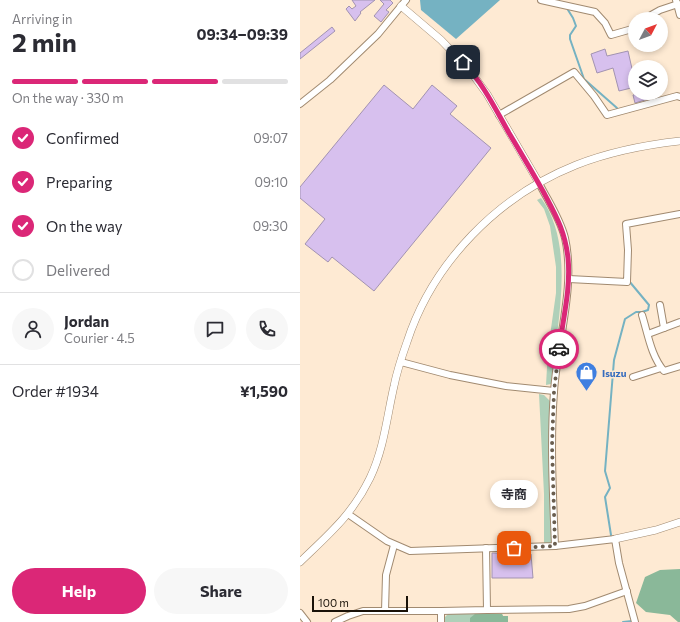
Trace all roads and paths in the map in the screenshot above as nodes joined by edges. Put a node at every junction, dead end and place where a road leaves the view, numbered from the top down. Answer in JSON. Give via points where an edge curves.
{"nodes":[{"id":1,"x":406,"y":0,"type":"edge"},
{"id":2,"x":542,"y":0,"type":"edge"},
{"id":3,"x":400,"y":6,"type":"junction"},
{"id":4,"x":679,"y":8,"type":"edge"},
{"id":5,"x":656,"y":12,"type":"edge"},
{"id":6,"x":628,"y":30,"type":"edge"},
{"id":7,"x":680,"y":97,"type":"edge"},
{"id":8,"x":300,"y":104,"type":"edge"},
{"id":9,"x":499,"y":115,"type":"junction"},
{"id":10,"x":680,"y":141,"type":"edge"},
{"id":11,"x":539,"y":183,"type":"junction"},
{"id":12,"x":680,"y":214,"type":"edge"},
{"id":13,"x":569,"y":279,"type":"junction"},
{"id":14,"x":660,"y":305,"type":"dead end"},
{"id":15,"x":642,"y":315,"type":"dead end"},
{"id":16,"x":680,"y":323,"type":"edge"},
{"id":17,"x":664,"y":328,"type":"junction"},
{"id":18,"x":648,"y":334,"type":"junction"},
{"id":19,"x":401,"y":362,"type":"junction"},
{"id":20,"x":680,"y":366,"type":"edge"},
{"id":21,"x":661,"y":368,"type":"junction"},
{"id":22,"x":633,"y":376,"type":"dead end"},
{"id":23,"x":554,"y":391,"type":"junction"},
{"id":24,"x":348,"y":514,"type":"junction"},
{"id":25,"x":680,"y":522,"type":"edge"},
{"id":26,"x":615,"y":539,"type":"junction"},
{"id":27,"x":394,"y":545,"type":"junction"},
{"id":28,"x":555,"y":546,"type":"junction"},
{"id":29,"x":486,"y":548,"type":"junction"},
{"id":30,"x":300,"y":562,"type":"edge"},
{"id":31,"x":627,"y":591,"type":"junction"},
{"id":32,"x":487,"y":610,"type":"junction"},
{"id":33,"x":385,"y":611,"type":"junction"},
{"id":34,"x":441,"y":611,"type":"junction"},
{"id":35,"x":300,"y":613,"type":"edge"},
{"id":36,"x":307,"y":622,"type":"edge"},
{"id":37,"x":336,"y":622,"type":"edge"},
{"id":38,"x":442,"y":622,"type":"edge"},
{"id":39,"x":635,"y":622,"type":"edge"}],
"edges":[{"from":1,"to":3,"type":"street"},
{"from":2,"to":6,"type":"street","via":[[595,12],[611,35]]},
{"from":3,"to":8,"type":"street","via":[[378,34],[330,80]]},
{"from":3,"to":9,"type":"street","via":[[441,40],[464,64],[478,80]]},
{"from":4,"to":5,"type":"street"},
{"from":7,"to":9,"type":"street","via":[[607,115],[574,72]]},
{"from":9,"to":11,"type":"street"},
{"from":10,"to":11,"type":"street","via":[[614,152],[577,164]]},
{"from":11,"to":13,"type":"street","via":[[557,217],[564,237]]},
{"from":11,"to":19,"type":"street","via":[[500,210],[455,255],[423,303]]},
{"from":12,"to":13,"type":"street","via":[[626,224],[627,282]]},
{"from":13,"to":23,"type":"street"},
{"from":14,"to":17,"type":"street"},
{"from":15,"to":18,"type":"street"},
{"from":16,"to":17,"type":"street"},
{"from":17,"to":18,"type":"street"},
{"from":18,"to":21,"type":"street"},
{"from":19,"to":23,"type":"street","via":[[506,386]]},
{"from":19,"to":24,"type":"street","via":[[376,464]]},
{"from":20,"to":21,"type":"street","via":[[664,371]]},
{"from":21,"to":22,"type":"street"},
{"from":23,"to":28,"type":"street","via":[[552,445]]},
{"from":24,"to":27,"type":"street"},
{"from":24,"to":30,"type":"street","via":[[330,535]]},
{"from":25,"to":26,"type":"street"},
{"from":26,"to":28,"type":"street"},
{"from":26,"to":31,"type":"street"},
{"from":27,"to":29,"type":"street","via":[[417,551]]},
{"from":27,"to":33,"type":"street","via":[[386,575]]},
{"from":28,"to":29,"type":"street"},
{"from":29,"to":32,"type":"street"},
{"from":31,"to":32,"type":"street","via":[[569,609]]},
{"from":31,"to":39,"type":"street"},
{"from":32,"to":34,"type":"street"},
{"from":33,"to":34,"type":"street"},
{"from":33,"to":37,"type":"street","via":[[363,611]]},
{"from":34,"to":38,"type":"street"},
{"from":35,"to":36,"type":"street"}]}
